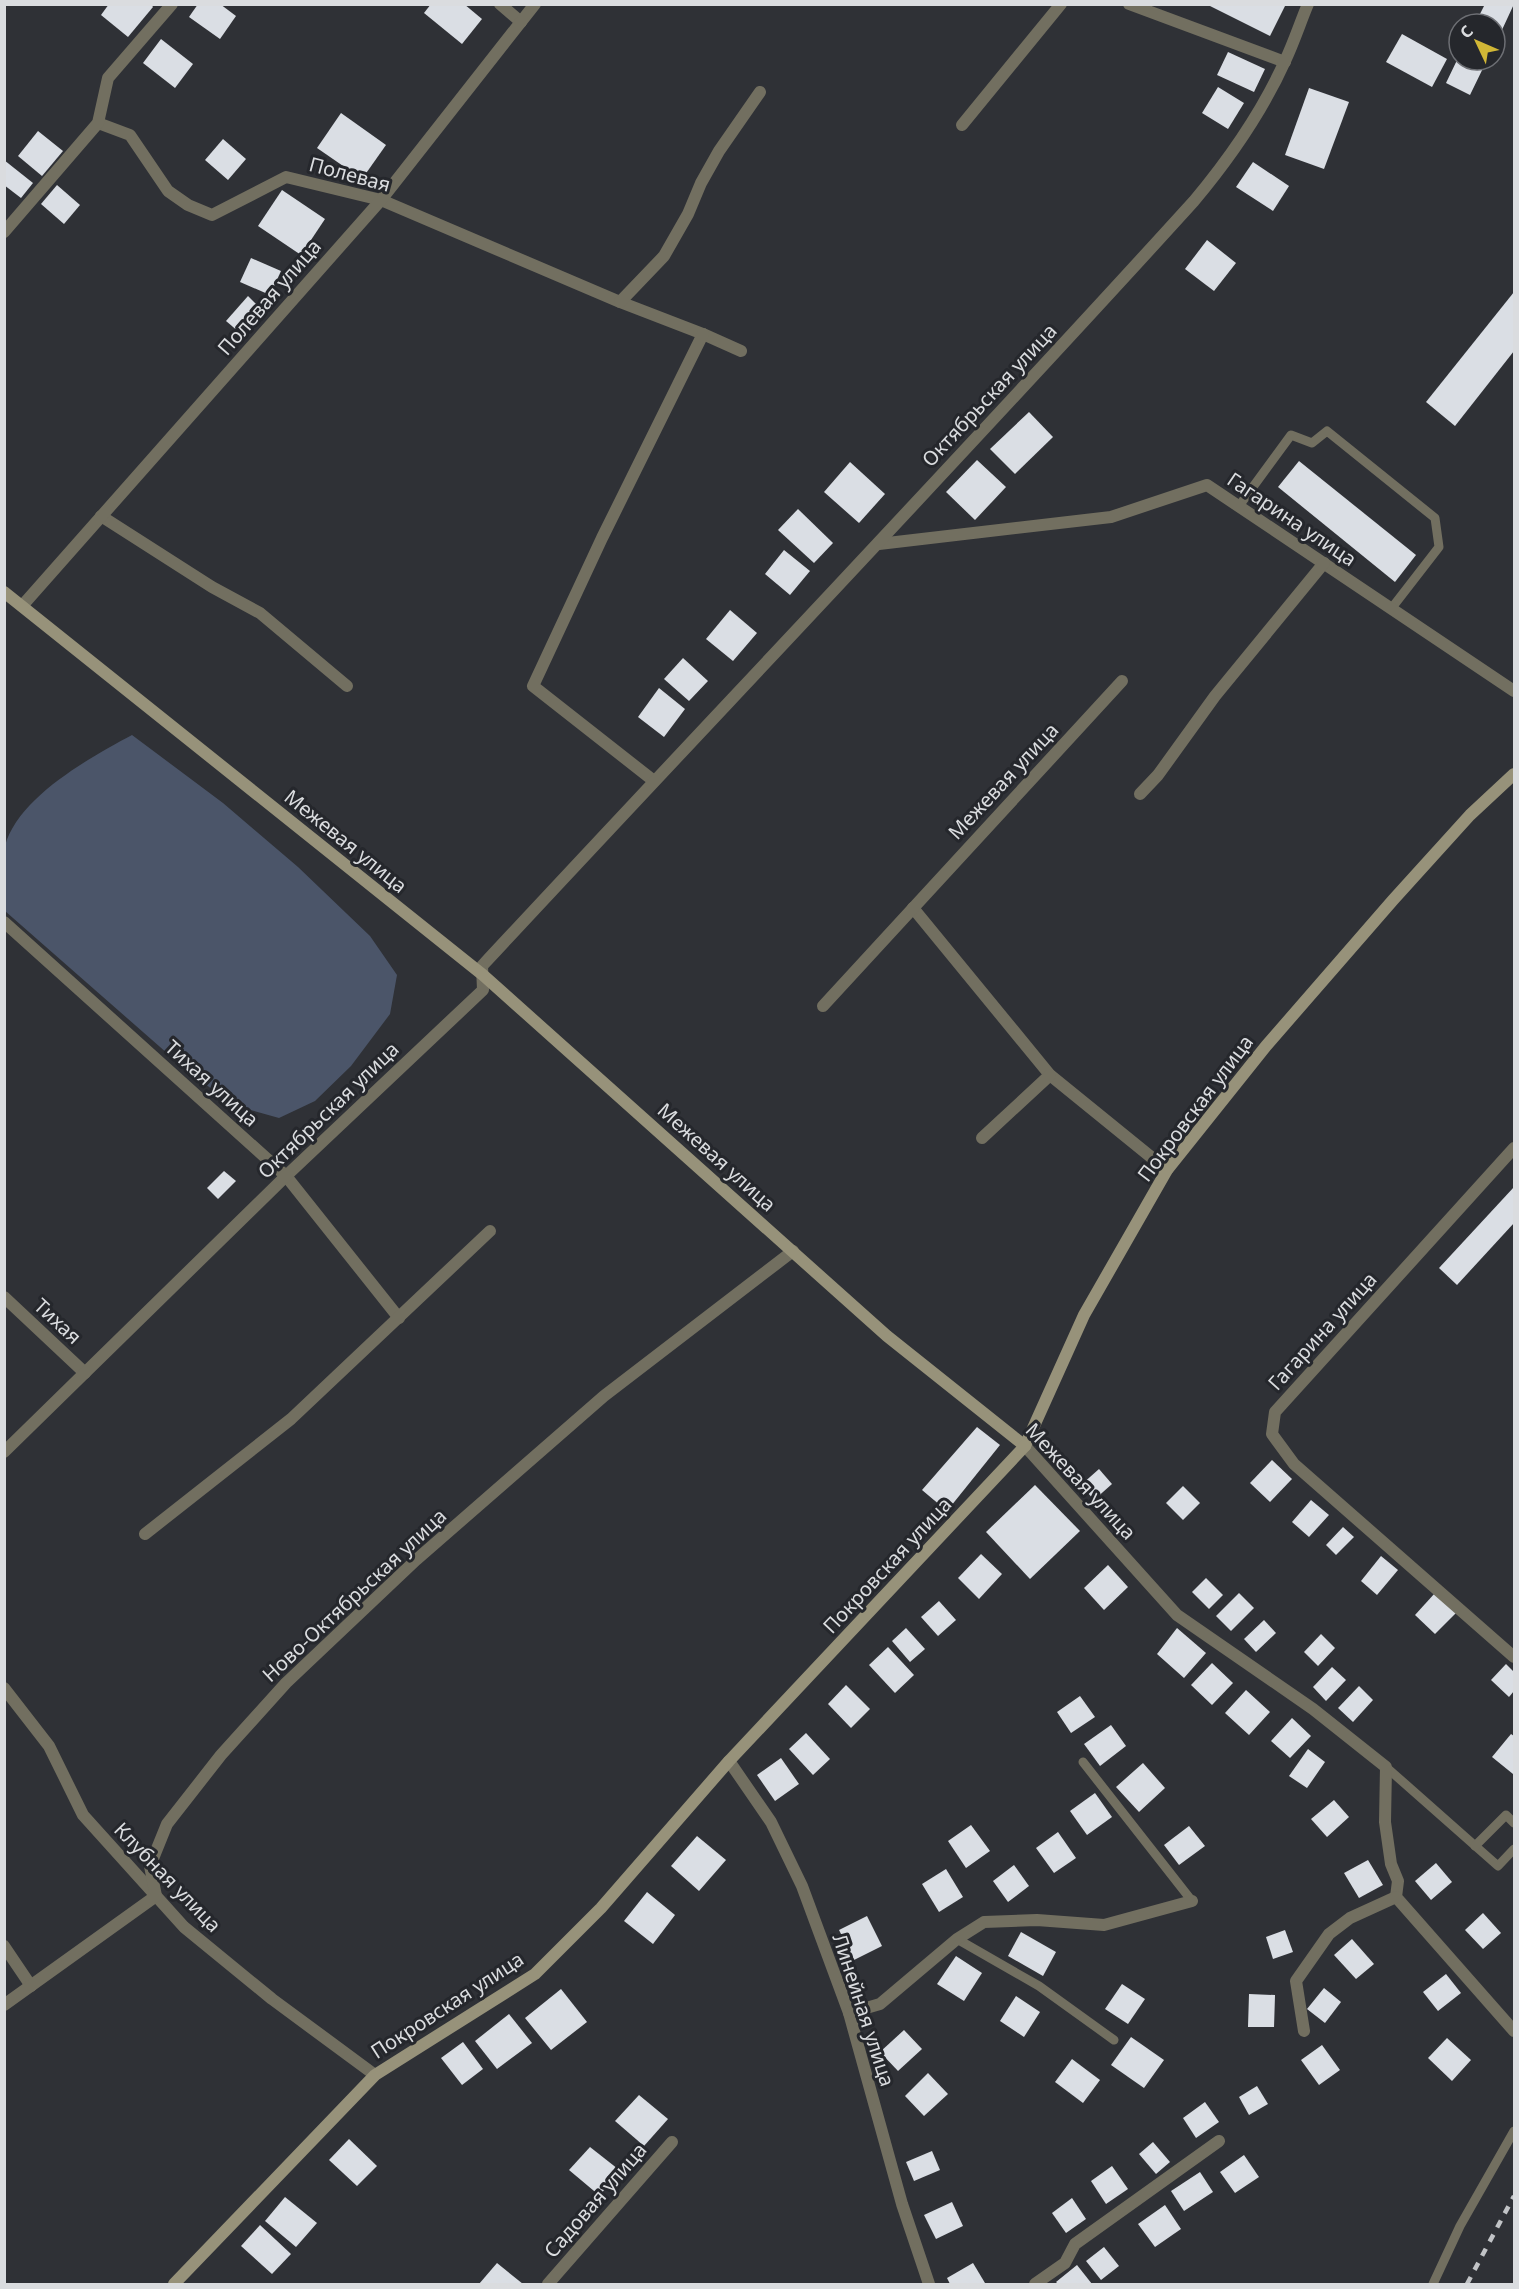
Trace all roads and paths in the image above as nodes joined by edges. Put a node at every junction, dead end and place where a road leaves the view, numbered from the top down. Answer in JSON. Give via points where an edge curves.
{"nodes":[{"id":1,"x":172,"y":4,"type":"edge"},
{"id":2,"x":500,"y":4,"type":"edge"},
{"id":3,"x":535,"y":4,"type":"edge"},
{"id":4,"x":1061,"y":4,"type":"edge"},
{"id":5,"x":1129,"y":4,"type":"edge"},
{"id":6,"x":1308,"y":4,"type":"edge"},
{"id":7,"x":521,"y":22,"type":"junction"},
{"id":8,"x":1285,"y":62,"type":"junction"},
{"id":9,"x":760,"y":92,"type":"dead end"},
{"id":10,"x":98,"y":123,"type":"junction"},
{"id":11,"x":962,"y":125,"type":"dead end"},
{"id":12,"x":381,"y":200,"type":"junction"},
{"id":13,"x":4,"y":232,"type":"edge"},
{"id":14,"x":620,"y":302,"type":"junction"},
{"id":15,"x":704,"y":334,"type":"junction"},
{"id":16,"x":741,"y":351,"type":"dead end"},
{"id":17,"x":1239,"y":506,"type":"junction"},
{"id":18,"x":101,"y":516,"type":"junction"},
{"id":19,"x":879,"y":544,"type":"junction"},
{"id":20,"x":1324,"y":563,"type":"junction"},
{"id":21,"x":4,"y":592,"type":"edge"},
{"id":22,"x":22,"y":606,"type":"junction"},
{"id":23,"x":1391,"y":609,"type":"junction"},
{"id":24,"x":1122,"y":681,"type":"dead end"},
{"id":25,"x":346,"y":686,"type":"dead end"},
{"id":26,"x":1515,"y":691,"type":"edge"},
{"id":27,"x":1515,"y":774,"type":"edge"},
{"id":28,"x":654,"y":781,"type":"junction"},
{"id":29,"x":1140,"y":794,"type":"dead end"},
{"id":30,"x":913,"y":908,"type":"junction"},
{"id":31,"x":4,"y":922,"type":"edge"},
{"id":32,"x":483,"y":975,"type":"junction"},
{"id":33,"x":823,"y":1006,"type":"dead end"},
{"id":34,"x":1050,"y":1075,"type":"junction"},
{"id":35,"x":982,"y":1138,"type":"dead end"},
{"id":36,"x":1515,"y":1148,"type":"edge"},
{"id":37,"x":1167,"y":1170,"type":"junction"},
{"id":38,"x":286,"y":1176,"type":"junction"},
{"id":39,"x":490,"y":1231,"type":"dead end"},
{"id":40,"x":793,"y":1251,"type":"junction"},
{"id":41,"x":4,"y":1297,"type":"edge"},
{"id":42,"x":399,"y":1318,"type":"junction"},
{"id":43,"x":85,"y":1373,"type":"junction"},
{"id":44,"x":1025,"y":1446,"type":"junction"},
{"id":45,"x":4,"y":1452,"type":"edge"},
{"id":46,"x":145,"y":1534,"type":"dead end"},
{"id":47,"x":1515,"y":1657,"type":"edge"},
{"id":48,"x":4,"y":1688,"type":"edge"},
{"id":49,"x":729,"y":1761,"type":"junction"},
{"id":50,"x":1083,"y":1762,"type":"dead end"},
{"id":51,"x":1386,"y":1767,"type":"junction"},
{"id":52,"x":1515,"y":1823,"type":"edge"},
{"id":53,"x":1475,"y":1846,"type":"junction"},
{"id":54,"x":1515,"y":1849,"type":"edge"},
{"id":55,"x":156,"y":1896,"type":"junction"},
{"id":56,"x":1396,"y":1897,"type":"junction"},
{"id":57,"x":1192,"y":1901,"type":"joint"},
{"id":58,"x":957,"y":1939,"type":"junction"},
{"id":59,"x":4,"y":1946,"type":"edge"},
{"id":60,"x":31,"y":1986,"type":"junction"},
{"id":61,"x":4,"y":2005,"type":"edge"},
{"id":62,"x":849,"y":2013,"type":"junction"},
{"id":63,"x":1304,"y":2031,"type":"dead end"},
{"id":64,"x":1515,"y":2031,"type":"edge"},
{"id":65,"x":1114,"y":2040,"type":"dead end"},
{"id":66,"x":375,"y":2075,"type":"junction"},
{"id":67,"x":1515,"y":2131,"type":"edge"},
{"id":68,"x":1220,"y":2141,"type":"dead end"},
{"id":69,"x":672,"y":2142,"type":"dead end"},
{"id":70,"x":174,"y":2284,"type":"edge"},
{"id":71,"x":548,"y":2284,"type":"edge"},
{"id":72,"x":929,"y":2284,"type":"edge"},
{"id":73,"x":1035,"y":2284,"type":"edge"},
{"id":74,"x":1433,"y":2284,"type":"edge"}],
"edges":[{"from":1,"to":10,"type":"street","via":[[108,78]]},
{"from":2,"to":7,"type":"street"},
{"from":3,"to":7,"type":"street","name":"Полевая улица"},
{"from":4,"to":11,"type":"street"},
{"from":5,"to":8,"type":"street"},
{"from":6,"to":8,"type":"street","name":"Октябрьская улица"},
{"from":7,"to":12,"type":"street","name":"Полевая улица"},
{"from":8,"to":19,"type":"street","name":"Октябрьская улица","via":[[1243,137],[1207,186]]},
{"from":9,"to":14,"type":"street","via":[[719,152],[664,256]]},
{"from":10,"to":12,"type":"street","name":"Полевая","via":[[130,135],[168,191],[188,205],[212,214],[286,177]]},
{"from":10,"to":13,"type":"street"},
{"from":12,"to":14,"type":"street","name":"Полевая"},
{"from":12,"to":18,"type":"street","name":"Полевая улица"},
{"from":14,"to":15,"type":"street","name":"Полевая"},
{"from":15,"to":16,"type":"street","name":"Полевая"},
{"from":15,"to":28,"type":"street","via":[[533,686]]},
{"from":17,"to":19,"type":"street","name":"Гагарина улица","via":[[1207,485],[1111,517]]},
{"from":17,"to":20,"type":"street","name":"Гагарина улица"},
{"from":17,"to":23,"type":"lane","via":[[1291,435],[1312,443],[1327,431],[1435,518],[1439,548]]},
{"from":18,"to":22,"type":"street","name":"Полевая улица"},
{"from":18,"to":25,"type":"street","via":[[260,613]]},
{"from":19,"to":28,"type":"street","name":"Октябрьская улица"},
{"from":20,"to":23,"type":"street","name":"Гагарина улица"},
{"from":20,"to":29,"type":"street"},
{"from":21,"to":22,"type":"street","name":"Межевая улица"},
{"from":22,"to":32,"type":"street","name":"Межевая улица"},
{"from":23,"to":26,"type":"street","name":"Гагарина улица"},
{"from":24,"to":30,"type":"street","name":"Межевая улица"},
{"from":27,"to":37,"type":"street","name":"Покровская улица","via":[[1470,815],[1393,900],[1266,1046]]},
{"from":28,"to":32,"type":"street","name":"Октябрьская улица","via":[[482,966]]},
{"from":30,"to":33,"type":"street","name":"Межевая улица"},
{"from":30,"to":34,"type":"street"},
{"from":31,"to":38,"type":"street","name":"Тихая улица"},
{"from":32,"to":38,"type":"street","name":"Октябрьская улица","via":[[483,990]]},
{"from":32,"to":40,"type":"street","name":"Межевая улица"},
{"from":34,"to":35,"type":"street"},
{"from":34,"to":37,"type":"street"},
{"from":36,"to":47,"type":"street","name":"Гагарина улица","via":[[1275,1412],[1272,1434],[1294,1464]]},
{"from":37,"to":44,"type":"street","name":"Покровская улица","via":[[1084,1316]]},
{"from":38,"to":42,"type":"street","name":"Тихая улица"},
{"from":38,"to":43,"type":"street","name":"Октябрьская улица"},
{"from":39,"to":42,"type":"street"},
{"from":40,"to":44,"type":"street","name":"Межевая улица","via":[[887,1336]]},
{"from":40,"to":55,"type":"street","name":"Ново-Октябрьская улица","via":[[604,1396],[416,1560],[286,1683],[220,1755],[167,1824],[150,1866]]},
{"from":41,"to":43,"type":"street","name":"Тихая"},
{"from":42,"to":46,"type":"street","via":[[291,1419]]},
{"from":43,"to":45,"type":"street","name":"Октябрьская улица"},
{"from":44,"to":49,"type":"street","name":"Покровская улица"},
{"from":44,"to":51,"type":"street","name":"Межевая улица","via":[[1177,1615],[1313,1709]]},
{"from":48,"to":55,"type":"street","name":"Клубная улица","via":[[49,1746],[82,1815]]},
{"from":49,"to":62,"type":"street","name":"Линейная улица","via":[[771,1822],[802,1886]]},
{"from":49,"to":66,"type":"street","name":"Покровская улица","via":[[601,1908],[535,1974]]},
{"from":50,"to":57,"type":"lane"},
{"from":51,"to":53,"type":"lane","name":"Межевая улица"},
{"from":51,"to":56,"type":"street","via":[[1385,1822],[1391,1864],[1398,1881]]},
{"from":52,"to":53,"type":"lane","via":[[1506,1815]]},
{"from":53,"to":54,"type":"lane","name":"Межевая улица","via":[[1498,1866]]},
{"from":55,"to":60,"type":"street"},
{"from":55,"to":66,"type":"street","name":"Клубная улица","via":[[184,1927],[272,2000]]},
{"from":56,"to":63,"type":"street","via":[[1350,1918],[1329,1934],[1296,1982]]},
{"from":56,"to":64,"type":"street"},
{"from":57,"to":58,"type":"street","via":[[1104,1925],[1037,1920],[984,1922]]},
{"from":58,"to":62,"type":"street","via":[[880,2004]]},
{"from":58,"to":65,"type":"lane","via":[[1039,1986]]},
{"from":59,"to":60,"type":"street"},
{"from":60,"to":61,"type":"street"},
{"from":62,"to":72,"type":"street","name":"Линейная улица","via":[[902,2204]]},
{"from":66,"to":70,"type":"street","name":"Покровская улица"},
{"from":67,"to":74,"type":"lane","via":[[1460,2226]]},
{"from":68,"to":73,"type":"street","via":[[1075,2244],[1065,2263]]},
{"from":69,"to":71,"type":"street","name":"Садовая улица"}]}
